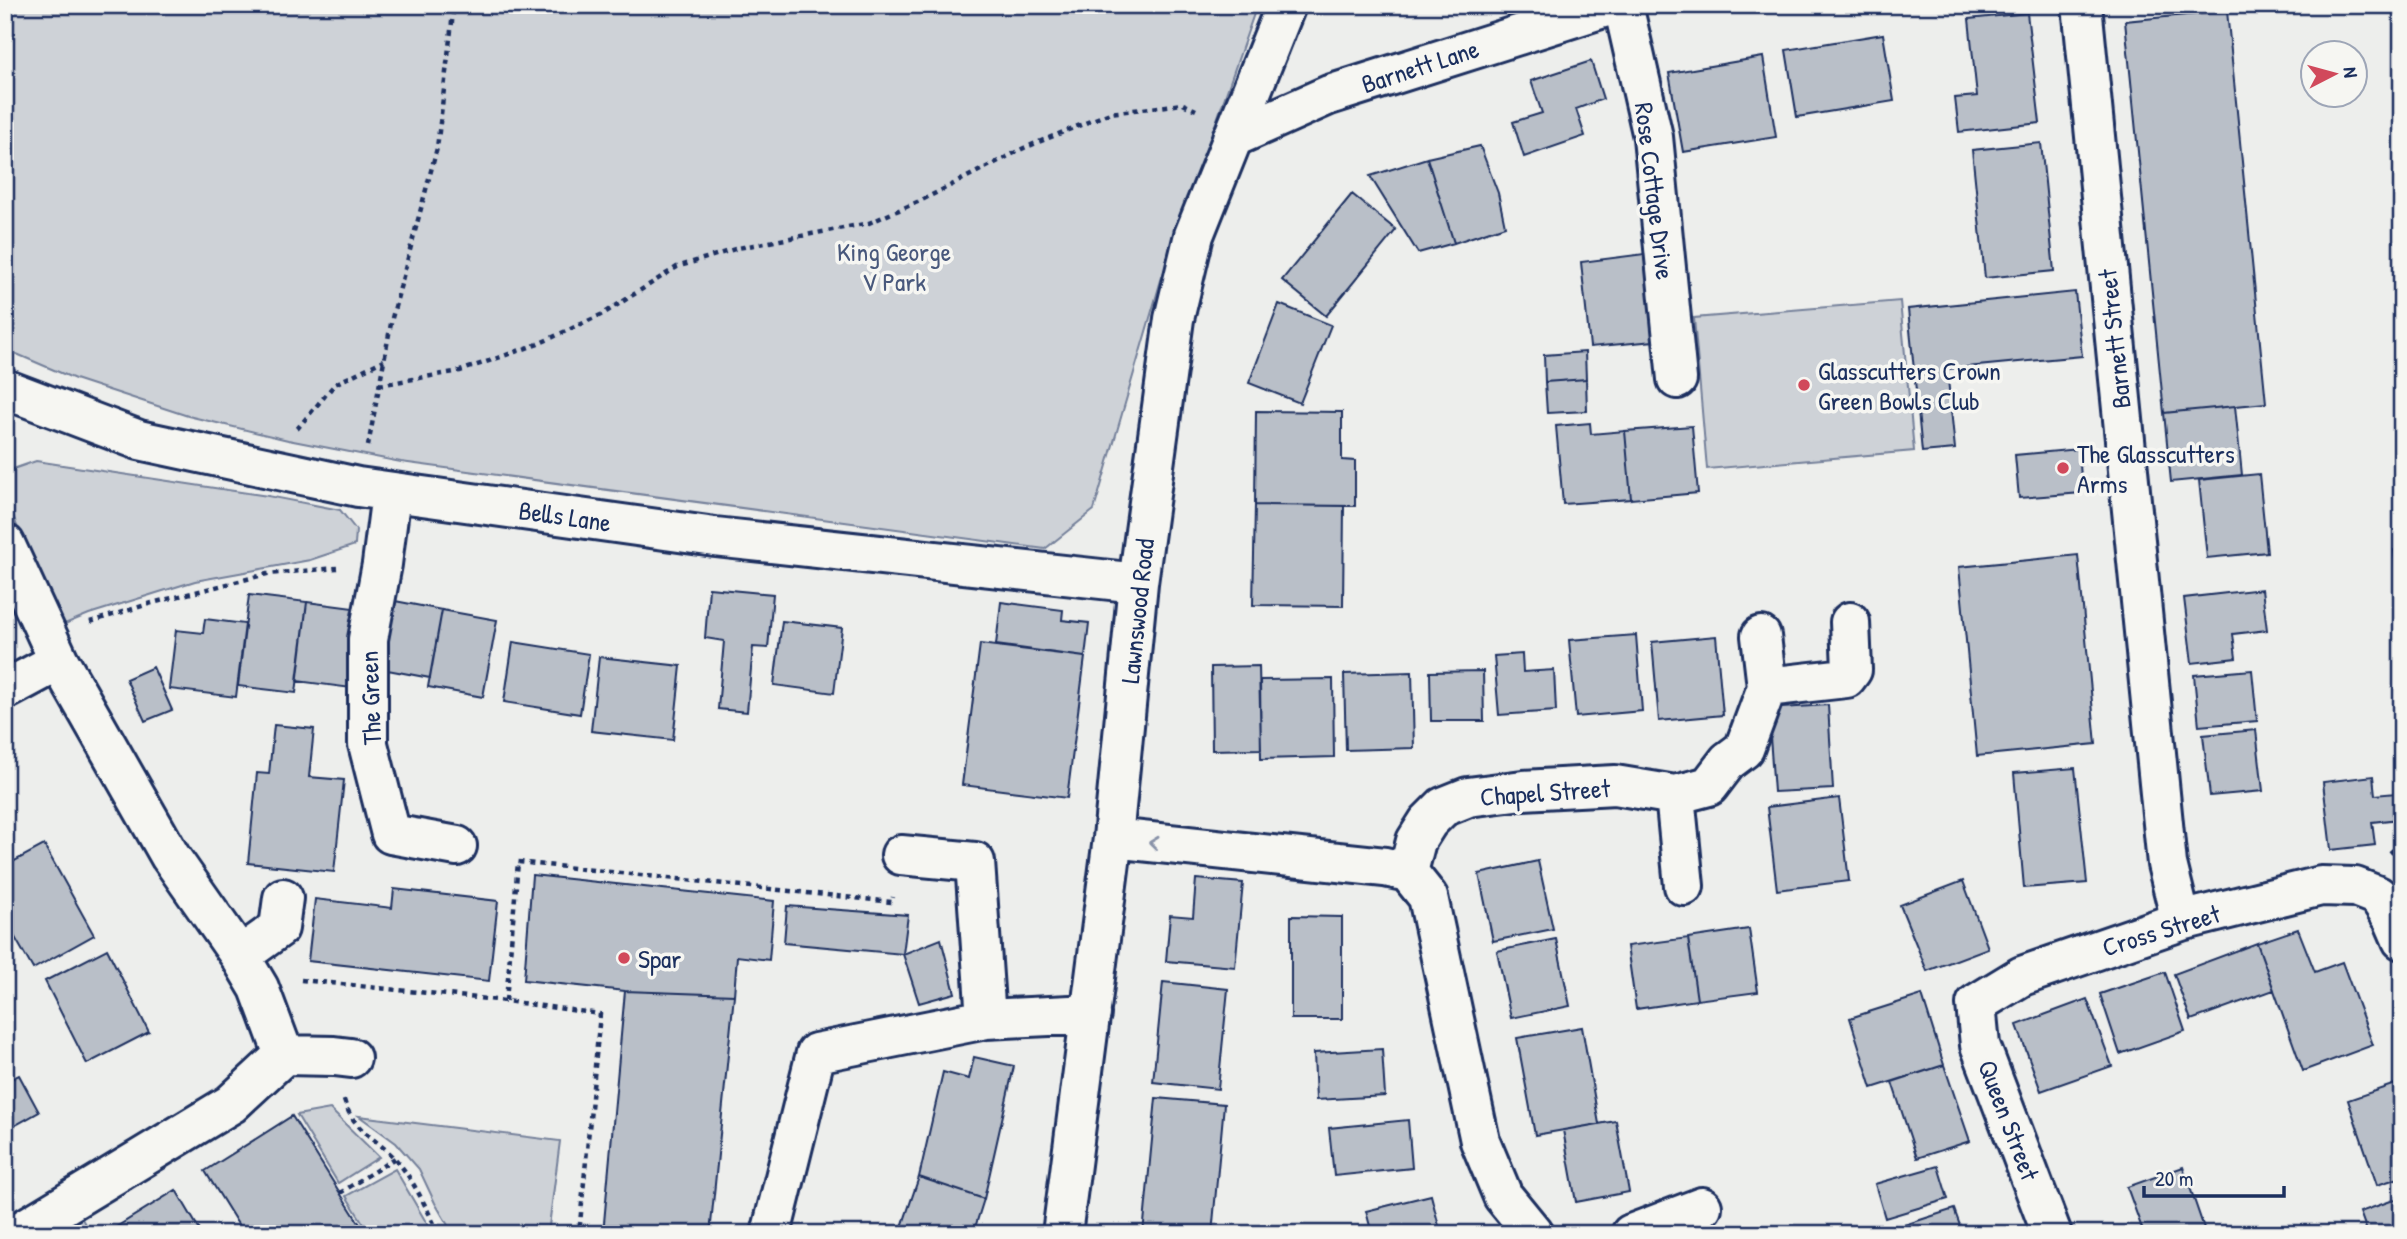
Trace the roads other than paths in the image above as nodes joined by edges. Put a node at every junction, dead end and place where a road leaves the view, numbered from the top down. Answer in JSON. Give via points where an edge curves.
{"nodes":[{"id":1,"x":1286,"y":5,"type":"edge"},
{"id":2,"x":1613,"y":5,"type":"edge"},
{"id":3,"x":1623,"y":5,"type":"edge"},
{"id":4,"x":2082,"y":5,"type":"edge"},
{"id":5,"x":1235,"y":132,"type":"junction"},
{"id":6,"x":1677,"y":379,"type":"dead end"},
{"id":7,"x":5,"y":389,"type":"edge"},
{"id":8,"x":375,"y":490,"type":"junction"},
{"id":9,"x":5,"y":544,"type":"edge"},
{"id":10,"x":1138,"y":583,"type":"junction"},
{"id":11,"x":1850,"y":622,"type":"dead end"},
{"id":12,"x":1761,"y":636,"type":"dead end"},
{"id":13,"x":59,"y":661,"type":"junction"},
{"id":14,"x":1767,"y":687,"type":"junction"},
{"id":15,"x":5,"y":690,"type":"edge"},
{"id":16,"x":1675,"y":795,"type":"junction"},
{"id":17,"x":1113,"y":838,"type":"junction"},
{"id":18,"x":457,"y":846,"type":"dead end"},
{"id":19,"x":901,"y":855,"type":"road end"},
{"id":20,"x":1408,"y":872,"type":"junction"},
{"id":21,"x":1684,"y":886,"type":"dead end"},
{"id":22,"x":283,"y":898,"type":"dead end"},
{"id":23,"x":2180,"y":921,"type":"junction"},
{"id":24,"x":2402,"y":940,"type":"edge"},
{"id":25,"x":250,"y":972,"type":"junction"},
{"id":26,"x":1976,"y":1004,"type":"joint"},
{"id":27,"x":1091,"y":1014,"type":"junction"},
{"id":28,"x":986,"y":1019,"type":"junction"},
{"id":29,"x":284,"y":1055,"type":"junction"},
{"id":30,"x":351,"y":1058,"type":"road end"},
{"id":31,"x":1702,"y":1207,"type":"dead end"},
{"id":32,"x":16,"y":1234,"type":"edge"},
{"id":33,"x":771,"y":1234,"type":"edge"},
{"id":34,"x":1062,"y":1234,"type":"edge"},
{"id":35,"x":1534,"y":1234,"type":"edge"},
{"id":36,"x":1631,"y":1234,"type":"edge"},
{"id":37,"x":2052,"y":1234,"type":"edge"}],
"edges":[{"from":1,"to":5,"type":"street","name":"Lawnswood Road"},
{"from":2,"to":5,"type":"street","name":"Barnett Lane","via":[[1329,95]]},
{"from":3,"to":6,"type":"street","name":"Rose Cottage Drive","via":[[1653,137]]},
{"from":4,"to":23,"type":"street","name":"Barnett Street","via":[[2167,864]]},
{"from":5,"to":10,"type":"street","name":"Lawnswood Road","via":[[1194,235],[1174,319]]},
{"from":7,"to":8,"type":"street","name":"Bells Lane","via":[[139,440]]},
{"from":8,"to":10,"type":"street","name":"Bells Lane","via":[[715,537]]},
{"from":8,"to":18,"type":"street","name":"The Green","via":[[382,564],[368,639],[368,744],[391,834]]},
{"from":9,"to":13,"type":"street"},
{"from":10,"to":17,"type":"street","name":"Lawnswood Road"},
{"from":11,"to":14,"type":"street","via":[[1852,670],[1846,678]]},
{"from":12,"to":14,"type":"street"},
{"from":13,"to":15,"type":"street"},
{"from":13,"to":25,"type":"street","via":[[170,856]]},
{"from":14,"to":16,"type":"street","via":[[1744,749],[1709,786]]},
{"from":16,"to":20,"type":"street","name":"Chapel Street","via":[[1615,785],[1468,797],[1443,807],[1428,822],[1416,841]]},
{"from":16,"to":21,"type":"street"},
{"from":20,"to":17,"type":"street","one_way":true},
{"from":17,"to":27,"type":"street","name":"Lawnswood Road"},
{"from":19,"to":28,"type":"street","via":[[975,862]]},
{"from":20,"to":35,"type":"street","via":[[1428,897],[1480,1141],[1503,1196]]},
{"from":22,"to":25,"type":"street","via":[[279,928]]},
{"from":23,"to":24,"type":"street","name":"Cross Street","via":[[2321,886],[2355,887],[2378,897]]},
{"from":23,"to":26,"type":"street","name":"Cross Street","via":[[2022,976]]},
{"from":25,"to":29,"type":"street"},
{"from":26,"to":37,"type":"street","name":"Queen Street","via":[[1980,1045]]},
{"from":27,"to":28,"type":"street"},
{"from":27,"to":34,"type":"street","name":"Lawnswood Road"},
{"from":28,"to":33,"type":"street","via":[[816,1054]]},
{"from":29,"to":30,"type":"street"},
{"from":29,"to":32,"type":"street","via":[[231,1104]]},
{"from":31,"to":36,"type":"street"}]}
